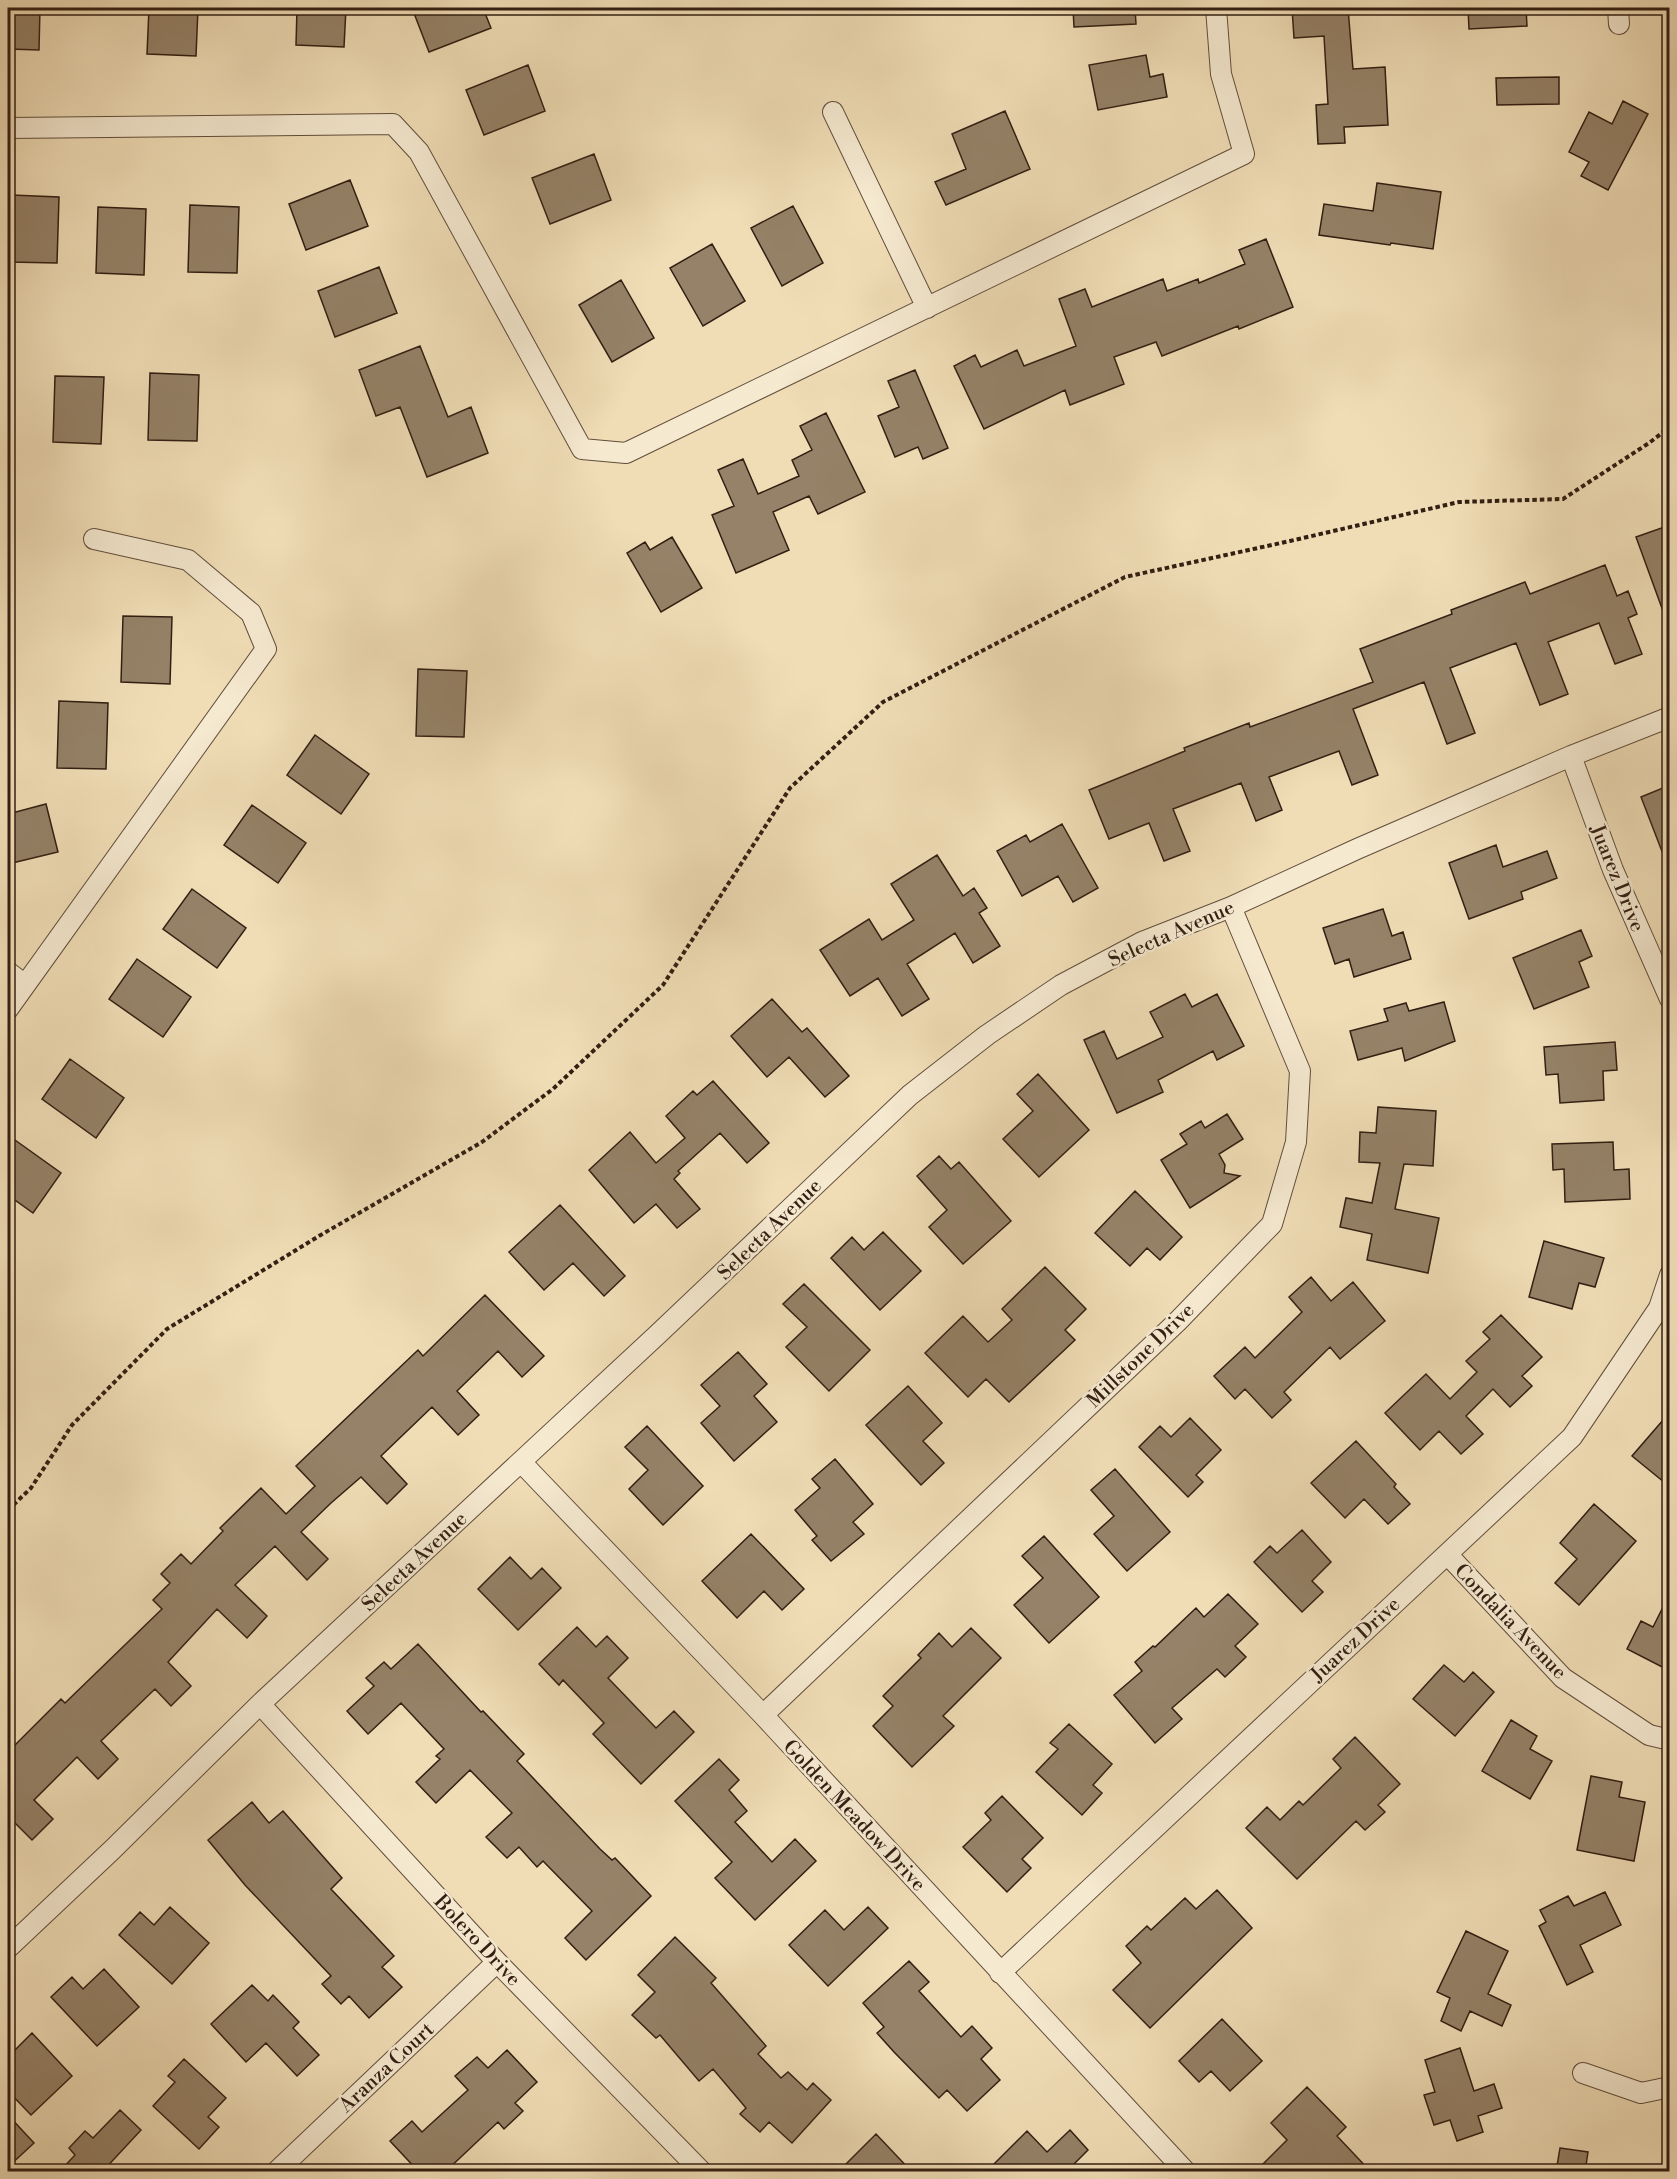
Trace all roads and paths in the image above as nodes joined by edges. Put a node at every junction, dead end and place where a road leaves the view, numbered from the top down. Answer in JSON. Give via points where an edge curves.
{"nodes":[{"id":1,"x":1216,"y":8,"type":"edge"},
{"id":2,"x":833,"y":112,"type":"dead end"},
{"id":3,"x":8,"y":128,"type":"edge"},
{"id":4,"x":927,"y":308,"type":"junction"},
{"id":5,"x":1670,"y":427,"type":"edge"},
{"id":6,"x":94,"y":539,"type":"dead end"},
{"id":7,"x":1670,"y":717,"type":"edge"},
{"id":8,"x":1571,"y":756,"type":"junction"},
{"id":9,"x":1231,"y":907,"type":"junction"},
{"id":10,"x":8,"y":972,"type":"edge"},
{"id":11,"x":25,"y":986,"type":"junction"},
{"id":12,"x":1670,"y":999,"type":"edge"},
{"id":13,"x":8,"y":1009,"type":"edge"},
{"id":14,"x":1670,"y":1275,"type":"edge"},
{"id":15,"x":1664,"y":1310,"type":"edge"},
{"id":16,"x":521,"y":1462,"type":"junction"},
{"id":17,"x":8,"y":1510,"type":"edge"},
{"id":18,"x":1447,"y":1554,"type":"junction"},
{"id":19,"x":260,"y":1704,"type":"junction"},
{"id":20,"x":763,"y":1715,"type":"junction"},
{"id":21,"x":1670,"y":1740,"type":"edge"},
{"id":22,"x":8,"y":1948,"type":"edge"},
{"id":23,"x":497,"y":1962,"type":"junction"},
{"id":24,"x":1000,"y":1972,"type":"junction"},
{"id":25,"x":1583,"y":2073,"type":"dead end"},
{"id":26,"x":1670,"y":2087,"type":"edge"},
{"id":27,"x":276,"y":2172,"type":"edge"},
{"id":28,"x":702,"y":2172,"type":"edge"},
{"id":29,"x":1186,"y":2172,"type":"edge"}],
"edges":[{"from":1,"to":4,"type":"street","via":[[1221,74],[1244,154]]},
{"from":2,"to":4,"type":"street"},
{"from":3,"to":4,"type":"street","via":[[393,124],[419,152],[582,449],[626,453]]},
{"from":5,"to":17,"type":"path","via":[[1563,499],[1460,502],[1125,577],[883,702],[790,788],[663,985],[553,1089],[482,1142],[167,1329],[72,1425],[31,1488]]},
{"from":6,"to":11,"type":"street","via":[[189,560],[251,613],[266,650]]},
{"from":7,"to":8,"type":"street","name":"Selecta Avenue"},
{"from":8,"to":9,"type":"street","name":"Selecta Avenue"},
{"from":8,"to":12,"type":"street","name":"Juarez Drive","via":[[1613,870]]},
{"from":9,"to":16,"type":"street","name":"Selecta Avenue","via":[[1142,942],[1061,985],[987,1035],[910,1095]]},
{"from":9,"to":20,"type":"street","name":"Millstone Drive","via":[[1300,1071],[1296,1142],[1272,1224],[1177,1322]]},
{"from":10,"to":11,"type":"street"},
{"from":11,"to":13,"type":"street"},
{"from":14,"to":15,"type":"street","name":"Juarez Drive"},
{"from":15,"to":18,"type":"street","name":"Juarez Drive","via":[[1572,1437]]},
{"from":16,"to":19,"type":"street","name":"Selecta Avenue"},
{"from":16,"to":20,"type":"street","name":"Golden Meadow Drive"},
{"from":18,"to":21,"type":"street","name":"Condalia Avenue","via":[[1563,1678],[1649,1735]]},
{"from":18,"to":24,"type":"street","name":"Juarez Drive"},
{"from":19,"to":22,"type":"street","name":"Selecta Avenue"},
{"from":19,"to":23,"type":"street","name":"Bolero Drive"},
{"from":20,"to":24,"type":"street","name":"Golden Meadow Drive"},
{"from":23,"to":27,"type":"street","name":"Aranza Court"},
{"from":23,"to":28,"type":"street","name":"Bolero Drive"},
{"from":24,"to":29,"type":"street","name":"Golden Meadow Drive"},
{"from":25,"to":26,"type":"street","via":[[1641,2093]]}]}
